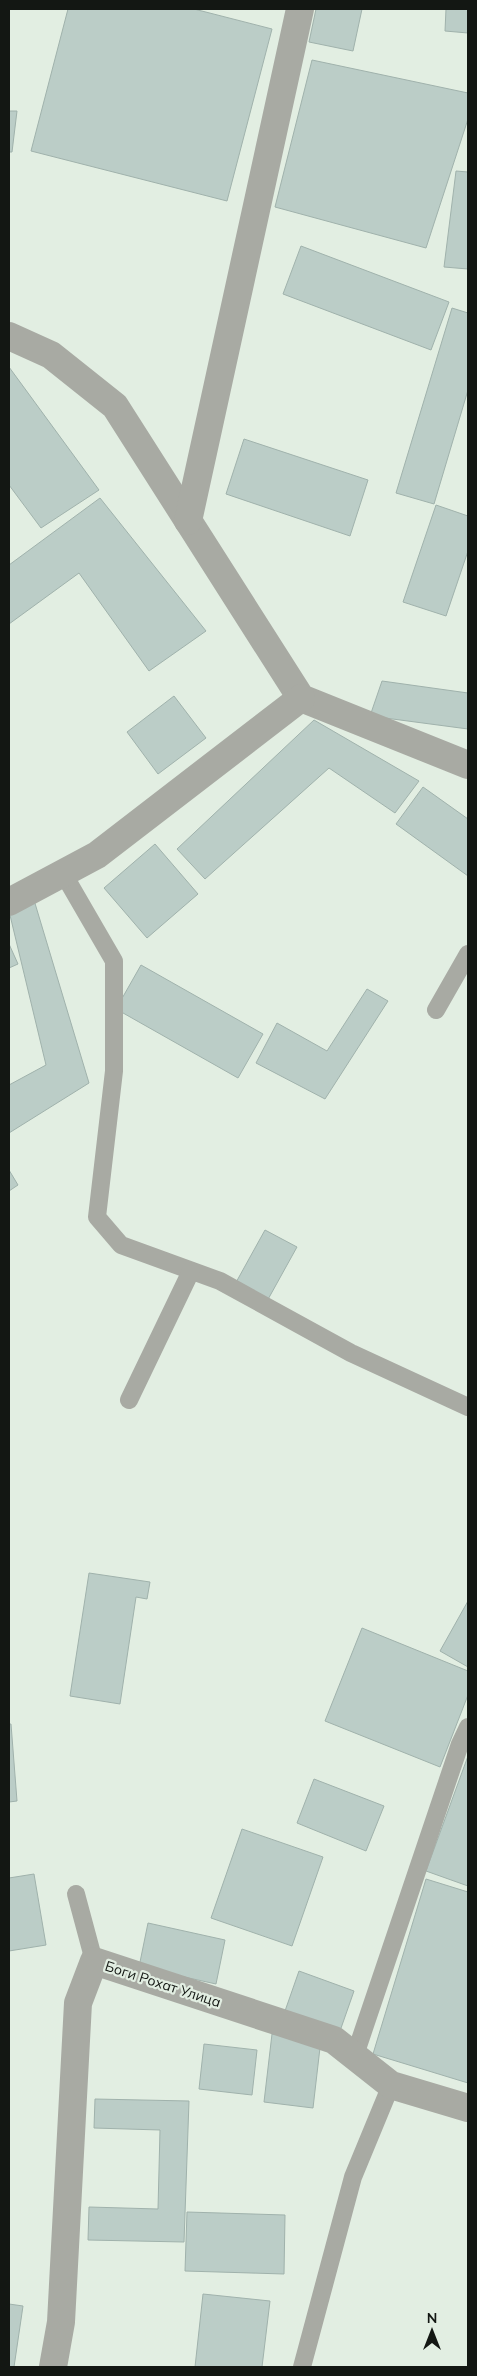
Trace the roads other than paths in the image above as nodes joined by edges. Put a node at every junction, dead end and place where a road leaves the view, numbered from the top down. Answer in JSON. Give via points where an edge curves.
{"nodes":[{"id":1,"x":300,"y":9,"type":"edge"},
{"id":2,"x":9,"y":336,"type":"edge"},
{"id":3,"x":188,"y":520,"type":"junction"},
{"id":4,"x":301,"y":698,"type":"junction"},
{"id":5,"x":468,"y":765,"type":"edge"},
{"id":6,"x":63,"y":873,"type":"junction"},
{"id":7,"x":9,"y":902,"type":"edge"},
{"id":8,"x":468,"y":954,"type":"edge"},
{"id":9,"x":436,"y":1010,"type":"dead end"},
{"id":10,"x":191,"y":1271,"type":"junction"},
{"id":11,"x":129,"y":1400,"type":"dead end"},
{"id":12,"x":468,"y":1407,"type":"edge"},
{"id":13,"x":468,"y":1727,"type":"edge"},
{"id":14,"x":76,"y":1894,"type":"dead end"},
{"id":15,"x":94,"y":1961,"type":"junction"},
{"id":16,"x":355,"y":2056,"type":"junction"},
{"id":17,"x":391,"y":2085,"type":"junction"},
{"id":18,"x":468,"y":2108,"type":"edge"},
{"id":19,"x":53,"y":2367,"type":"edge"},
{"id":20,"x":302,"y":2367,"type":"edge"}],
"edges":[{"from":1,"to":3,"type":"street"},
{"from":2,"to":3,"type":"street","via":[[51,355],[114,406]]},
{"from":3,"to":4,"type":"street"},
{"from":4,"to":5,"type":"street"},
{"from":4,"to":6,"type":"street","via":[[97,856]]},
{"from":6,"to":7,"type":"street"},
{"from":6,"to":10,"type":"lane","via":[[114,961],[114,1070],[97,1217],[121,1246]]},
{"from":8,"to":9,"type":"lane"},
{"from":10,"to":11,"type":"lane"},
{"from":10,"to":12,"type":"lane","via":[[220,1281],[351,1353]]},
{"from":13,"to":16,"type":"lane"},
{"from":14,"to":15,"type":"lane"},
{"from":15,"to":16,"type":"street","name":"Боги Рохат Улица","via":[[334,2040]]},
{"from":15,"to":19,"type":"street","name":"Боги Рохат Улица","via":[[78,2003],[61,2322]]},
{"from":16,"to":17,"type":"street","name":"Боги Рохат Улица"},
{"from":17,"to":18,"type":"street","name":"Боги Рохат Улица"},
{"from":17,"to":20,"type":"lane","via":[[353,2176]]}]}
